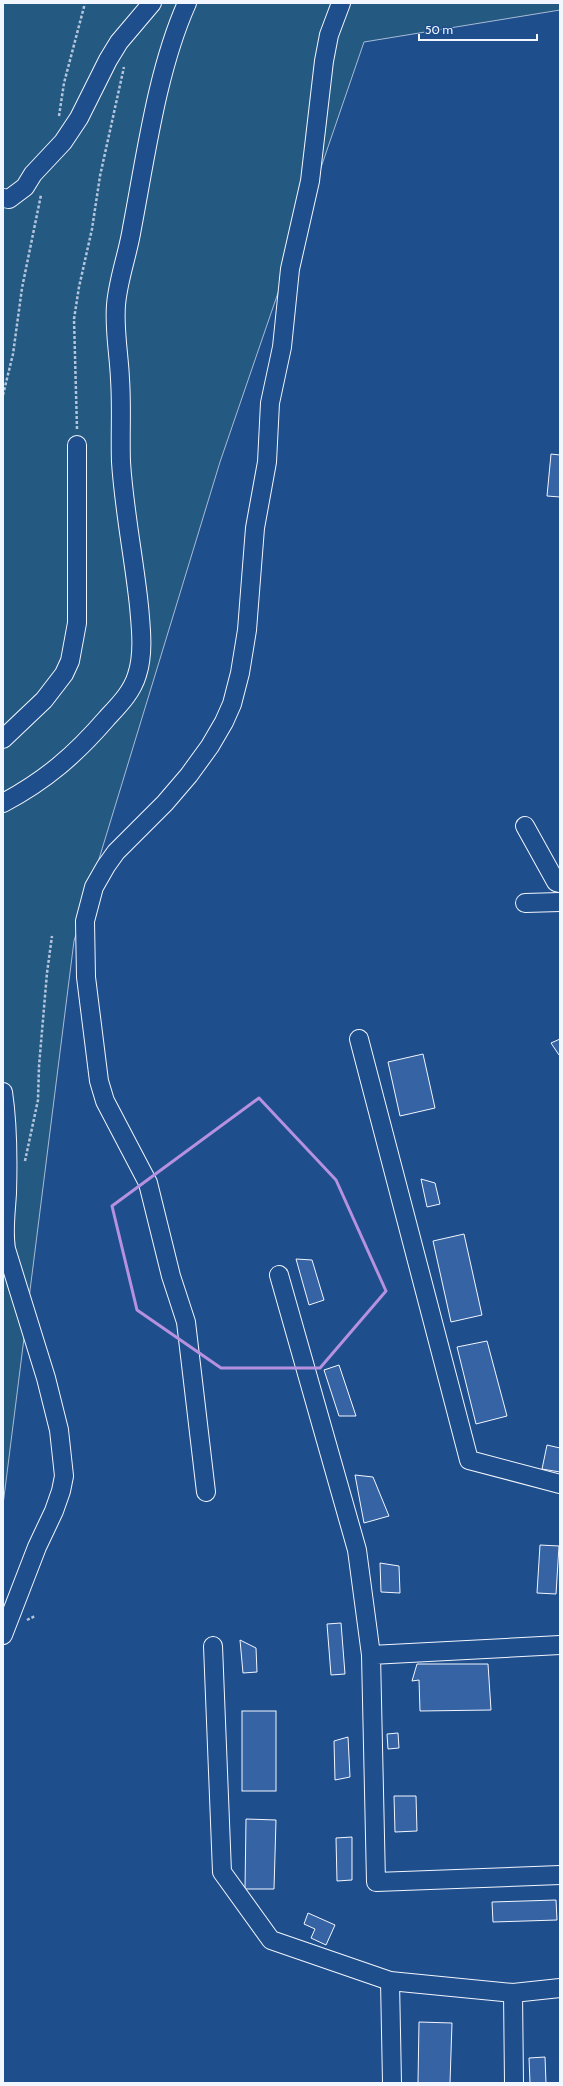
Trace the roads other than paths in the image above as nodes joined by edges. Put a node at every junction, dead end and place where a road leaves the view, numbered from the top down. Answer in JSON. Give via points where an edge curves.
{"nodes":[{"id":1,"x":152,"y":3,"type":"edge"},
{"id":2,"x":187,"y":3,"type":"edge"},
{"id":3,"x":341,"y":3,"type":"edge"},
{"id":4,"x":3,"y":198,"type":"edge"},
{"id":5,"x":77,"y":445,"type":"road end"},
{"id":6,"x":3,"y":739,"type":"edge"},
{"id":7,"x":3,"y":803,"type":"edge"},
{"id":8,"x":525,"y":826,"type":"dead end"},
{"id":9,"x":560,"y":883,"type":"edge"},
{"id":10,"x":560,"y":902,"type":"edge"},
{"id":11,"x":525,"y":904,"type":"dead end"},
{"id":12,"x":358,"y":1039,"type":"dead end"},
{"id":13,"x":3,"y":1092,"type":"edge"},
{"id":14,"x":279,"y":1275,"type":"dead end"},
{"id":15,"x":560,"y":1484,"type":"edge"},
{"id":16,"x":206,"y":1492,"type":"dead end"},
{"id":17,"x":3,"y":1635,"type":"edge"},
{"id":18,"x":560,"y":1645,"type":"edge"},
{"id":19,"x":213,"y":1646,"type":"dead end"},
{"id":20,"x":371,"y":1655,"type":"junction"},
{"id":21,"x":560,"y":1874,"type":"edge"},
{"id":22,"x":390,"y":1981,"type":"junction"},
{"id":23,"x":560,"y":1988,"type":"edge"},
{"id":24,"x":513,"y":1993,"type":"junction"},
{"id":25,"x":392,"y":2083,"type":"edge"},
{"id":26,"x":514,"y":2083,"type":"edge"}],
"edges":[{"from":1,"to":4,"type":"street","via":[[119,42],[79,118],[63,142],[33,174],[25,187],[8,199]]},
{"from":2,"to":7,"type":"street","via":[[175,29],[167,58],[116,305],[121,462],[141,633],[138,674],[132,688],[120,704],[67,761]]},
{"from":3,"to":16,"type":"street","via":[[329,35],[324,60],[310,181],[290,269],[282,347],[270,403],[267,462],[255,528],[247,630],[232,704],[210,746],[189,775],[116,852],[94,887],[85,921],[86,977],[99,1081],[105,1101],[148,1184],[171,1276],[186,1322]]},
{"from":5,"to":6,"type":"street","via":[[77,623],[70,661],[64,674],[44,700]]},
{"from":8,"to":9,"type":"street","via":[[556,882]]},
{"from":10,"to":11,"type":"street"},
{"from":12,"to":15,"type":"street","via":[[469,1460]]},
{"from":13,"to":17,"type":"street","via":[[7,1138],[4,1233],[6,1249],[46,1378],[59,1430],[64,1476],[56,1504]]},
{"from":14,"to":20,"type":"street","via":[[357,1550]]},
{"from":18,"to":20,"type":"street"},
{"from":19,"to":22,"type":"street","via":[[222,1872],[270,1940]]},
{"from":20,"to":21,"type":"street","via":[[376,1882]]},
{"from":22,"to":24,"type":"street"},
{"from":22,"to":25,"type":"street"},
{"from":23,"to":24,"type":"street"},
{"from":24,"to":26,"type":"street"}]}
